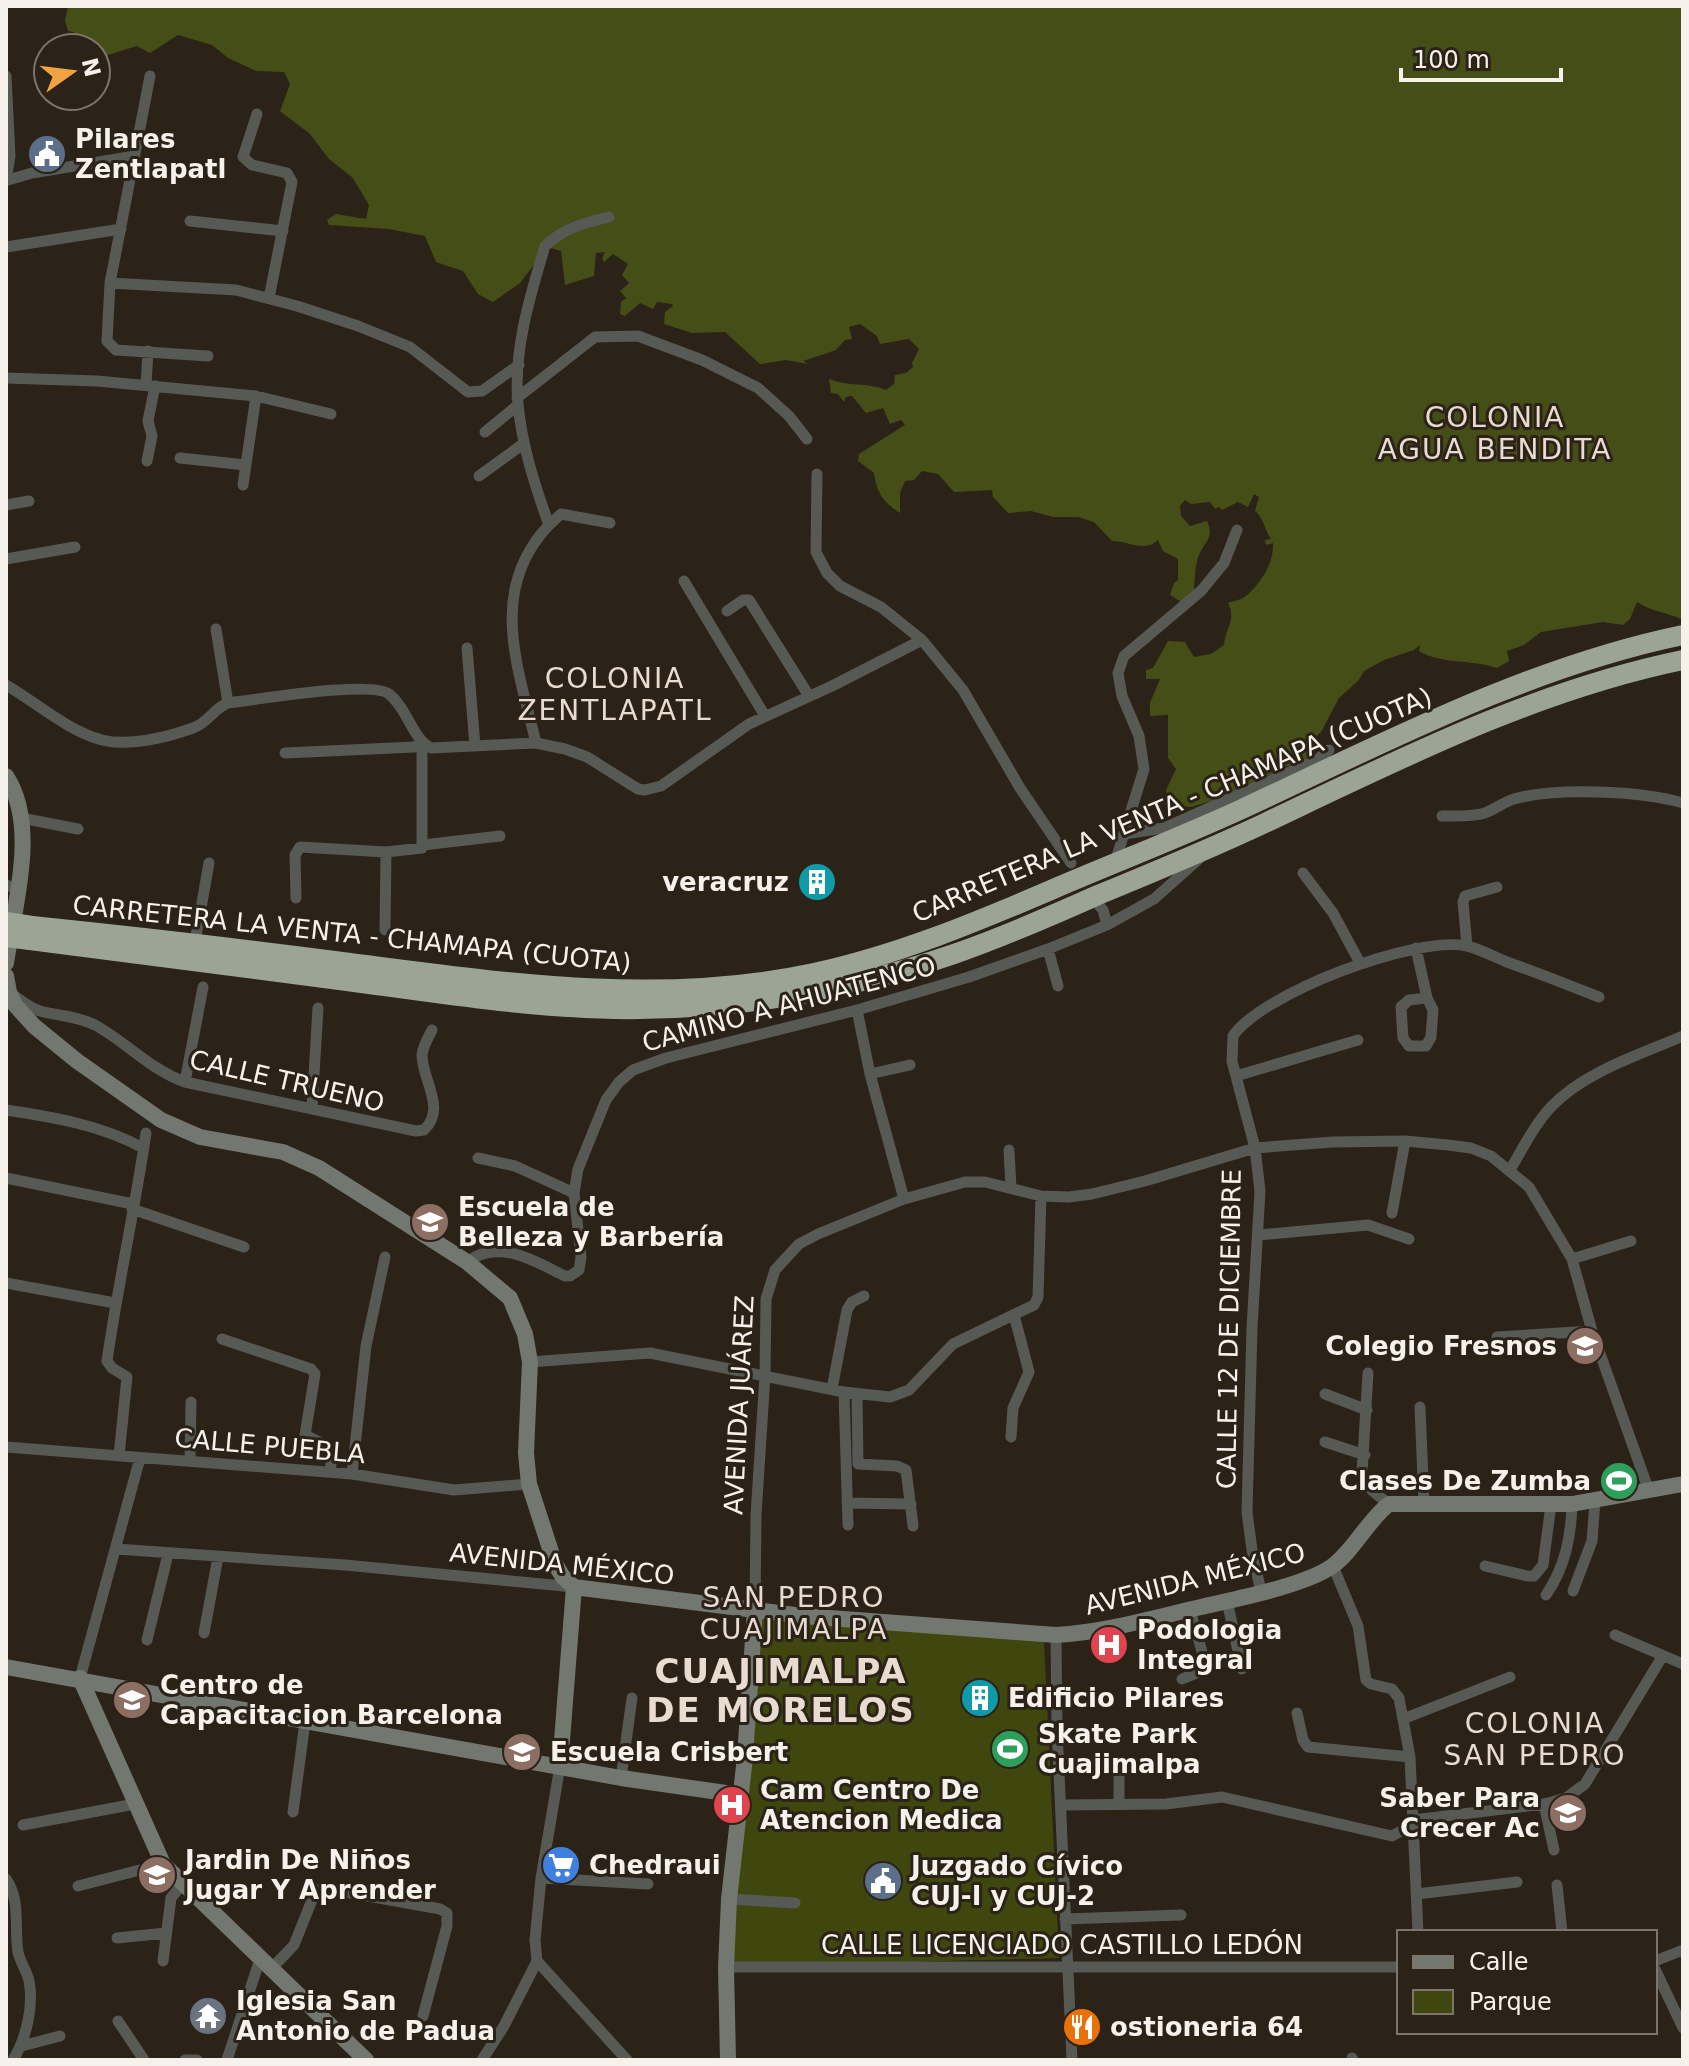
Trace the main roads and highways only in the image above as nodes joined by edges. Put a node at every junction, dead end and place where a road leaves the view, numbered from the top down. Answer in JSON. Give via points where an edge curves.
{"nodes":[{"id":1,"x":1683,"y":635,"type":"edge"},
{"id":2,"x":1683,"y":660,"type":"edge"},
{"id":3,"x":6,"y":776,"type":"edge"},
{"id":4,"x":12,"y":887,"type":"edge"},
{"id":5,"x":6,"y":922,"type":"edge"},
{"id":6,"x":31,"y":933,"type":"junction"},
{"id":7,"x":6,"y":937,"type":"edge"},
{"id":8,"x":6,"y":963,"type":"edge"},
{"id":9,"x":7,"y":986,"type":"edge"},
{"id":10,"x":1683,"y":1484,"type":"edge"},
{"id":11,"x":574,"y":1587,"type":"junction"},
{"id":12,"x":755,"y":1610,"type":"junction"},
{"id":13,"x":6,"y":1667,"type":"edge"},
{"id":14,"x":80,"y":1678,"type":"junction"},
{"id":15,"x":560,"y":1766,"type":"junction"},
{"id":16,"x":740,"y":1795,"type":"junction"},
{"id":17,"x":366,"y":2060,"type":"edge"},
{"id":18,"x":728,"y":2060,"type":"edge"}],
"edges":[{"from":1,"to":6,"type":"highway","name":"CARRETERA LA VENTA - CHAMAPA (CUOTA)","via":[[1548,673],[940,936],[852,964],[776,980],[631,992],[196,943]]},
{"from":2,"to":6,"type":"highway","name":"CARRETERA LA VENTA - CHAMAPA (CUOTA)","via":[[1557,694],[954,954],[818,992],[721,1005],[555,1006]]},
{"from":3,"to":4,"type":"main road","via":[[21,818]]},
{"from":4,"to":8,"type":"main road","via":[[17,910]]},
{"from":5,"to":6,"type":"highway","name":"CARRETERA LA VENTA - CHAMAPA (CUOTA)","bridge":true},
{"from":6,"to":7,"type":"highway","name":"CARRETERA LA VENTA - CHAMAPA (CUOTA)","bridge":true},
{"from":9,"to":11,"type":"main road","via":[[23,1017],[161,1120],[200,1137],[283,1152],[309,1163],[467,1262],[510,1298],[530,1362],[529,1484],[555,1564]]},
{"from":10,"to":12,"type":"main road","name":"AVENIDA MÉXICO","via":[[1572,1504],[1389,1504],[1333,1566],[1315,1575],[1092,1633],[963,1630]]},
{"from":11,"to":12,"type":"main road","name":"AVENIDA MÉXICO"},
{"from":11,"to":15,"type":"main road"},
{"from":12,"to":16,"type":"main road","name":"AVENIDA JUÁREZ"},
{"from":13,"to":14,"type":"main road"},
{"from":14,"to":15,"type":"main road"},
{"from":14,"to":17,"type":"main road","via":[[163,1864]]},
{"from":15,"to":16,"type":"main road"},
{"from":16,"to":18,"type":"main road","name":"AVENIDA JUÁREZ","via":[[729,1899]]}]}
